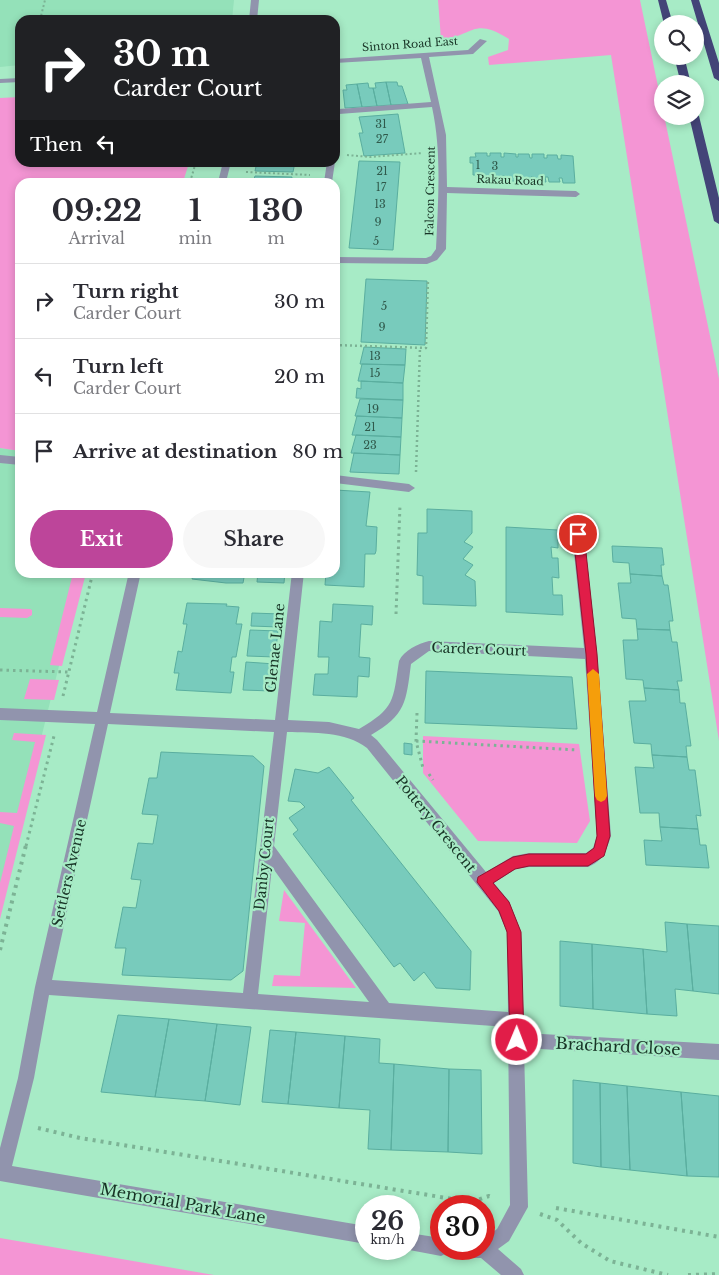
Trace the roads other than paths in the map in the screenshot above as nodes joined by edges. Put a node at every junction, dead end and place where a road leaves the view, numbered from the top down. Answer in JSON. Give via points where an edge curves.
{"nodes":[{"id":1,"x":255,"y":0,"type":"edge"},
{"id":2,"x":662,"y":0,"type":"edge"},
{"id":3,"x":695,"y":0,"type":"edge"},
{"id":4,"x":254,"y":15,"type":"edge"},
{"id":5,"x":666,"y":15,"type":"edge"},
{"id":6,"x":483,"y":41,"type":"dead end"},
{"id":7,"x":424,"y":54,"type":"junction"},
{"id":8,"x":340,"y":61,"type":"edge"},
{"id":9,"x":719,"y":78,"type":"edge"},
{"id":10,"x":15,"y":80,"type":"edge"},
{"id":11,"x":0,"y":81,"type":"edge"},
{"id":12,"x":435,"y":104,"type":"junction"},
{"id":13,"x":340,"y":107,"type":"edge"},
{"id":14,"x":696,"y":125,"type":"edge"},
{"id":15,"x":443,"y":190,"type":"junction"},
{"id":16,"x":576,"y":194,"type":"dead end"},
{"id":17,"x":719,"y":221,"type":"edge"},
{"id":18,"x":340,"y":260,"type":"edge"},
{"id":19,"x":0,"y":459,"type":"edge"},
{"id":20,"x":15,"y":460,"type":"edge"},
{"id":21,"x":340,"y":480,"type":"edge"},
{"id":22,"x":409,"y":488,"type":"dead end"},
{"id":23,"x":578,"y":534,"type":"dead end"},
{"id":24,"x":134,"y":578,"type":"edge"},
{"id":25,"x":297,"y":578,"type":"edge"},
{"id":26,"x":591,"y":654,"type":"junction"},
{"id":27,"x":0,"y":714,"type":"edge"},
{"id":28,"x":103,"y":718,"type":"junction"},
{"id":29,"x":280,"y":726,"type":"junction"},
{"id":30,"x":360,"y":736,"type":"junction"},
{"id":31,"x":266,"y":846,"type":"junction"},
{"id":32,"x":483,"y":882,"type":"junction"},
{"id":33,"x":43,"y":987,"type":"junction"},
{"id":34,"x":250,"y":1001,"type":"junction"},
{"id":35,"x":385,"y":1011,"type":"junction"},
{"id":36,"x":517,"y":1020,"type":"junction"},
{"id":37,"x":517,"y":1040,"type":"junction"},
{"id":38,"x":719,"y":1052,"type":"edge"},
{"id":39,"x":1,"y":1172,"type":"edge"},
{"id":40,"x":355,"y":1233,"type":"edge"},
{"id":41,"x":495,"y":1240,"type":"edge"},
{"id":42,"x":495,"y":1259,"type":"edge"},
{"id":43,"x":515,"y":1275,"type":"edge"}],
"edges":[{"from":1,"to":4,"type":"street"},
{"from":2,"to":5,"type":"highway"},
{"from":3,"to":9,"type":"highway"},
{"from":6,"to":7,"type":"street","name":"Sinton Road East","via":[[470,52]]},
{"from":7,"to":8,"type":"street","name":"Sinton Road East"},
{"from":7,"to":12,"type":"street","name":"Falcon Crescent"},
{"from":10,"to":11,"type":"street"},
{"from":12,"to":13,"type":"street"},
{"from":12,"to":15,"type":"street","name":"Falcon Crescent","via":[[442,135]]},
{"from":14,"to":17,"type":"highway"},
{"from":15,"to":16,"type":"street","name":"Rakau Road"},
{"from":15,"to":18,"type":"street","name":"Falcon Crescent","via":[[441,249],[434,258],[427,261]]},
{"from":19,"to":20,"type":"street"},
{"from":21,"to":22,"type":"street"},
{"from":23,"to":26,"type":"street"},
{"from":24,"to":28,"type":"street","name":"Settlers Avenue"},
{"from":25,"to":29,"type":"street","name":"Glenae Lane"},
{"from":26,"to":30,"type":"street","name":"Carder Court","via":[[422,648],[404,661],[399,706],[389,718]]},
{"from":26,"to":32,"type":"street","via":[[604,836],[599,852],[588,860],[513,863]]},
{"from":27,"to":28,"type":"street","name":"Pottery Crescent"},
{"from":28,"to":29,"type":"street","name":"Pottery Crescent"},
{"from":28,"to":33,"type":"street","name":"Settlers Avenue"},
{"from":29,"to":30,"type":"street","name":"Pottery Crescent","via":[[329,728]]},
{"from":29,"to":31,"type":"street","name":"Danby Court"},
{"from":30,"to":32,"type":"street","name":"Pottery Crescent","via":[[372,744]]},
{"from":31,"to":34,"type":"street","name":"Danby Court"},
{"from":31,"to":35,"type":"street"},
{"from":32,"to":36,"type":"street","name":"Pottery Crescent","via":[[504,906],[514,932]]},
{"from":33,"to":34,"type":"street"},
{"from":33,"to":39,"type":"street","name":"Settlers Avenue","via":[[26,1078]]},
{"from":34,"to":35,"type":"street"},
{"from":35,"to":36,"type":"street"},
{"from":36,"to":37,"type":"street","name":"Pottery Crescent"},
{"from":37,"to":38,"type":"street","name":"Brachard Close"},
{"from":37,"to":41,"type":"street","name":"Pottery Crescent","via":[[519,1207],[503,1235]]},
{"from":39,"to":40,"type":"street","name":"Memorial Park Lane"},
{"from":42,"to":43,"type":"street"}]}
